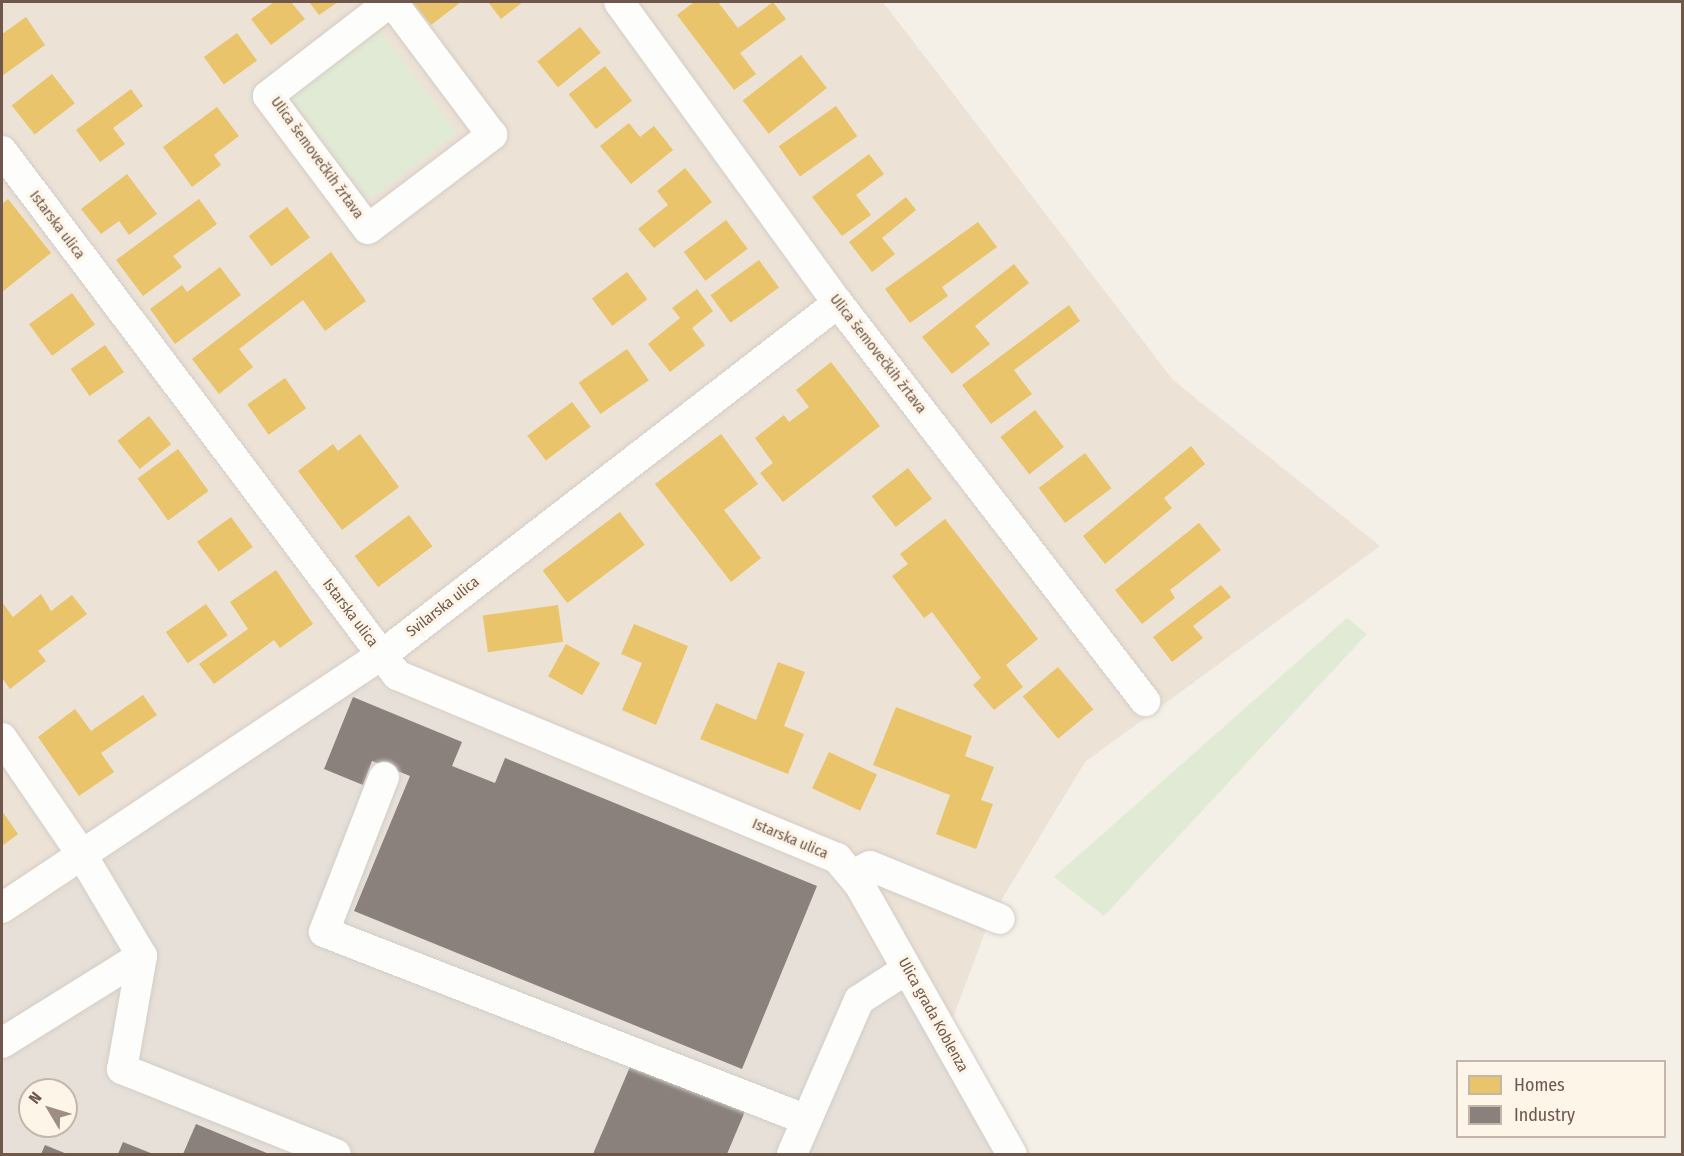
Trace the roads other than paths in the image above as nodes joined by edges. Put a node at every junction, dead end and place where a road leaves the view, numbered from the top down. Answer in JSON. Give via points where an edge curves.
{"nodes":[{"id":1,"x":391,"y":2,"type":"edge"},
{"id":2,"x":619,"y":2,"type":"edge"},
{"id":3,"x":2,"y":151,"type":"edge"},
{"id":4,"x":838,"y":303,"type":"junction"},
{"id":5,"x":381,"y":655,"type":"junction"},
{"id":6,"x":1145,"y":700,"type":"dead end"},
{"id":7,"x":2,"y":738,"type":"edge"},
{"id":8,"x":384,"y":777,"type":"dead end"},
{"id":9,"x":82,"y":855,"type":"junction"},
{"id":10,"x":854,"y":875,"type":"junction"},
{"id":11,"x":2,"y":908,"type":"edge"},
{"id":12,"x":1000,"y":918,"type":"dead end"},
{"id":13,"x":142,"y":956,"type":"junction"},
{"id":14,"x":907,"y":969,"type":"junction"},
{"id":15,"x":3,"y":1040,"type":"edge"},
{"id":16,"x":807,"y":1120,"type":"junction"},
{"id":17,"x":336,"y":1155,"type":"edge"},
{"id":18,"x":792,"y":1155,"type":"edge"},
{"id":19,"x":1012,"y":1155,"type":"edge"}],
"edges":[{"from":1,"to":1,"type":"street","name":"Ulica šemovečkih žrtava","via":[[268,96],[368,229],[492,135]]},
{"from":2,"to":4,"type":"street","name":"Ulica šemovečkih žrtava"},
{"from":3,"to":5,"type":"street","name":"Istarska ulica"},
{"from":4,"to":5,"type":"street","name":"Svilarska ulica"},
{"from":4,"to":6,"type":"street","name":"Ulica šemovečkih žrtava"},
{"from":5,"to":9,"type":"street","name":"Svilarska ulica"},
{"from":5,"to":10,"type":"street","name":"Istarska ulica","via":[[397,675],[837,858]]},
{"from":7,"to":9,"type":"street"},
{"from":8,"to":16,"type":"street","via":[[324,932]]},
{"from":9,"to":11,"type":"street","name":"Svilarska ulica"},
{"from":9,"to":13,"type":"street"},
{"from":10,"to":12,"type":"street","via":[[870,866]]},
{"from":10,"to":14,"type":"street","name":"Ulica grada Koblenza"},
{"from":13,"to":15,"type":"street"},
{"from":13,"to":17,"type":"street","via":[[122,1069]]},
{"from":14,"to":16,"type":"street","via":[[860,1000]]},
{"from":14,"to":19,"type":"street","name":"Ulica grada Koblenza"},
{"from":16,"to":18,"type":"street"}]}
